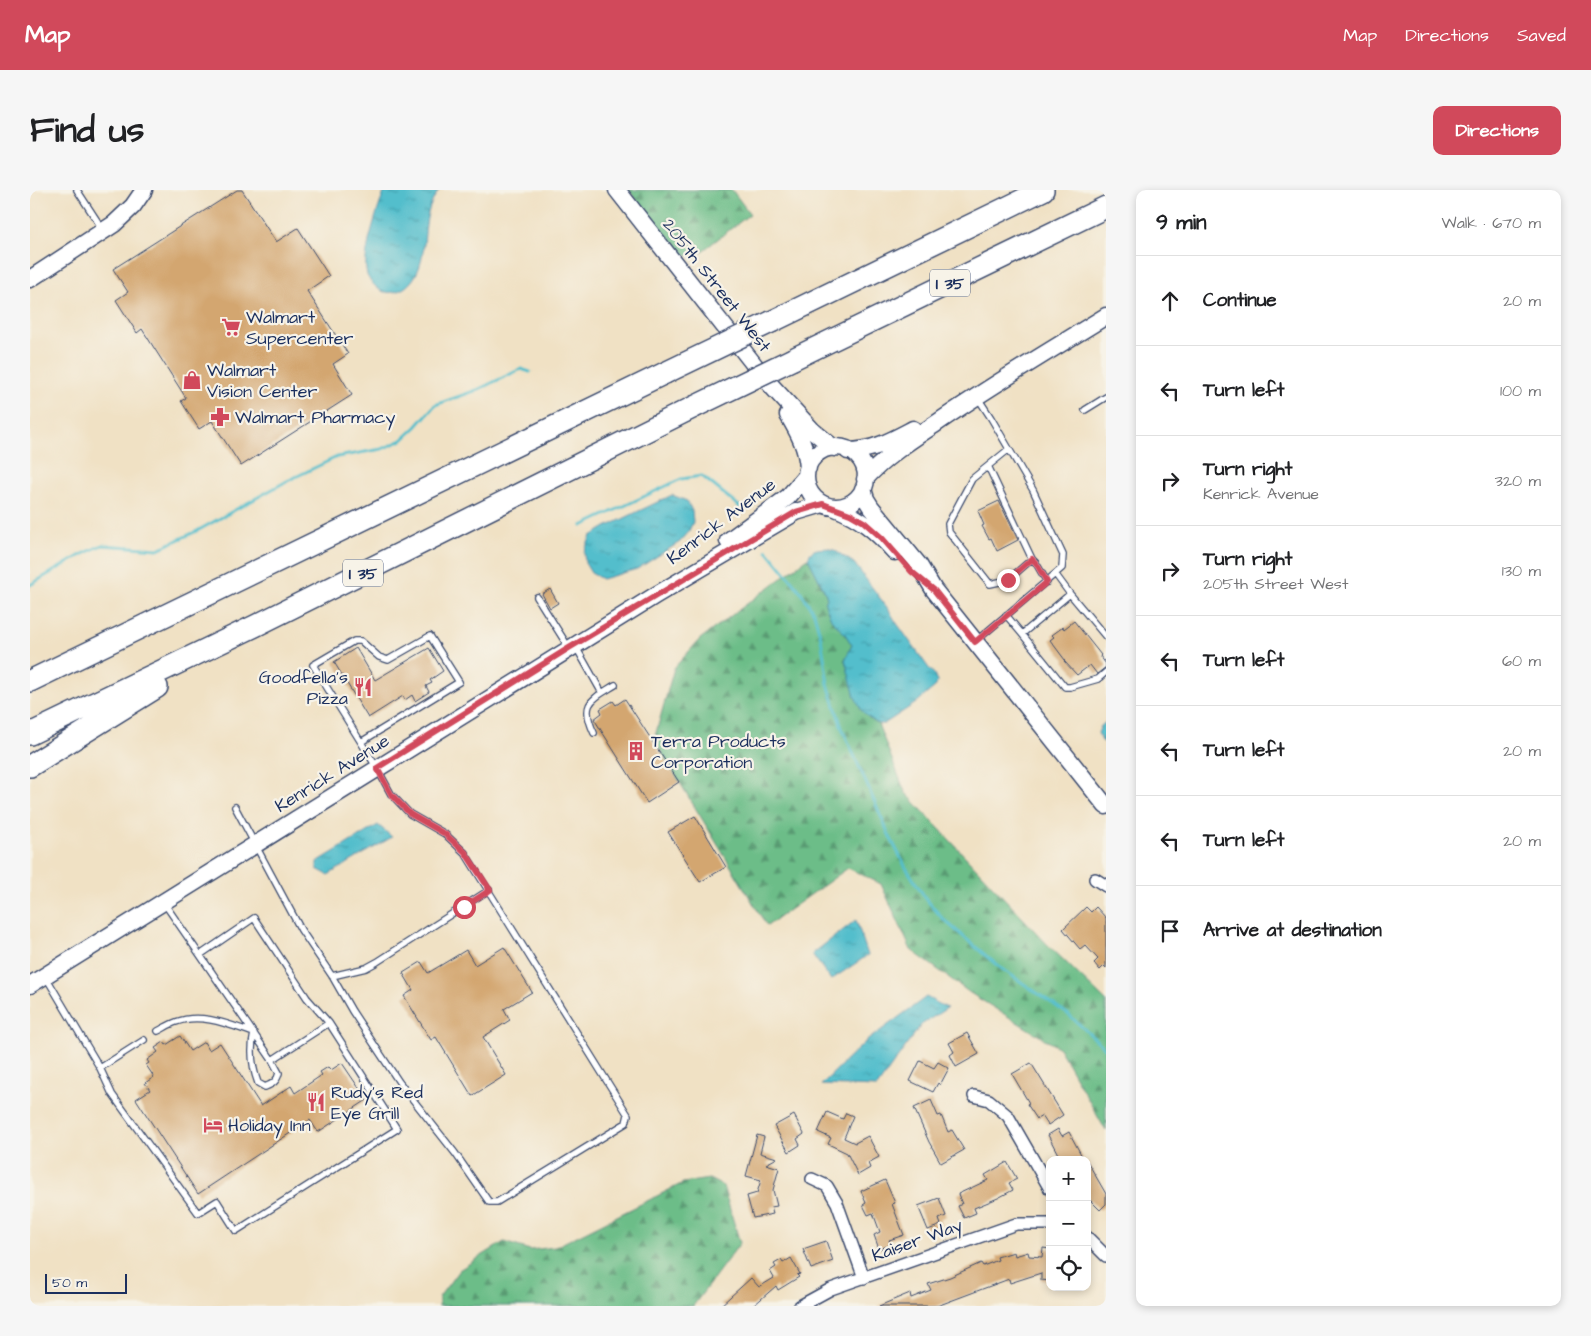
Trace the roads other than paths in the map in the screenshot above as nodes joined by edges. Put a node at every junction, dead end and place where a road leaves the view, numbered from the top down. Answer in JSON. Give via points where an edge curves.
{"nodes":[{"id":1,"x":77,"y":190,"type":"edge"},
{"id":2,"x":144,"y":190,"type":"edge"},
{"id":3,"x":617,"y":190,"type":"edge"},
{"id":4,"x":1043,"y":190,"type":"edge"},
{"id":5,"x":1106,"y":207,"type":"edge"},
{"id":6,"x":104,"y":230,"type":"junction"},
{"id":7,"x":30,"y":279,"type":"edge"},
{"id":8,"x":1106,"y":316,"type":"edge"},
{"id":9,"x":767,"y":382,"type":"junction"},
{"id":10,"x":1106,"y":397,"type":"edge"},
{"id":11,"x":970,"y":400,"type":"junction"},
{"id":12,"x":1085,"y":410,"type":"dead end"},
{"id":13,"x":841,"y":449,"type":"junction"},
{"id":14,"x":1009,"y":449,"type":"junction"},
{"id":15,"x":988,"y":466,"type":"junction"},
{"id":16,"x":807,"y":472,"type":"junction"},
{"id":17,"x":864,"y":484,"type":"junction"},
{"id":18,"x":828,"y":506,"type":"junction"},
{"id":19,"x":1032,"y":559,"type":"junction"},
{"id":20,"x":1056,"y":574,"type":"junction"},
{"id":21,"x":1047,"y":582,"type":"junction"},
{"id":22,"x":934,"y":590,"type":"junction"},
{"id":23,"x":1070,"y":594,"type":"junction"},
{"id":24,"x":656,"y":595,"type":"junction"},
{"id":25,"x":537,"y":596,"type":"dead end"},
{"id":26,"x":1006,"y":615,"type":"junction"},
{"id":27,"x":256,"y":626,"type":"junction"},
{"id":28,"x":1022,"y":634,"type":"junction"},
{"id":29,"x":1106,"y":636,"type":"edge"},
{"id":30,"x":975,"y":642,"type":"junction"},
{"id":31,"x":572,"y":647,"type":"junction"},
{"id":32,"x":1106,"y":672,"type":"edge"},
{"id":33,"x":30,"y":681,"type":"edge"},
{"id":34,"x":615,"y":685,"type":"dead end"},
{"id":35,"x":602,"y":693,"type":"junction"},
{"id":36,"x":594,"y":733,"type":"dead end"},
{"id":37,"x":30,"y":734,"type":"edge"},
{"id":38,"x":361,"y":742,"type":"junction"},
{"id":39,"x":30,"y":766,"type":"edge"},
{"id":40,"x":377,"y":768,"type":"junction"},
{"id":41,"x":1106,"y":806,"type":"edge"},
{"id":42,"x":235,"y":807,"type":"dead end"},
{"id":43,"x":254,"y":844,"type":"junction"},
{"id":44,"x":1095,"y":879,"type":"dead end"},
{"id":45,"x":1106,"y":886,"type":"edge"},
{"id":46,"x":490,"y":890,"type":"junction"},
{"id":47,"x":163,"y":902,"type":"junction"},
{"id":48,"x":200,"y":955,"type":"junction"},
{"id":49,"x":44,"y":976,"type":"junction"},
{"id":50,"x":332,"y":976,"type":"junction"},
{"id":51,"x":30,"y":985,"type":"edge"},
{"id":52,"x":329,"y":1023,"type":"junction"},
{"id":53,"x":158,"y":1031,"type":"dead end"},
{"id":54,"x":254,"y":1034,"type":"junction"},
{"id":55,"x":144,"y":1040,"type":"dead end"},
{"id":56,"x":272,"y":1060,"type":"junction"},
{"id":57,"x":100,"y":1068,"type":"junction"},
{"id":58,"x":974,"y":1096,"type":"dead end"},
{"id":59,"x":812,"y":1180,"type":"dead end"},
{"id":60,"x":1046,"y":1182,"type":"edge"},
{"id":61,"x":1046,"y":1224,"type":"edge"},
{"id":62,"x":1091,"y":1241,"type":"edge"},
{"id":63,"x":1106,"y":1256,"type":"edge"},
{"id":64,"x":864,"y":1278,"type":"junction"},
{"id":65,"x":800,"y":1306,"type":"edge"}],
"edges":[{"from":1,"to":6,"type":"lane"},
{"from":2,"to":6,"type":"street","via":[[133,206]]},
{"from":3,"to":9,"type":"street","name":"205th Street West"},
{"from":4,"to":33,"type":"highway","number":"I 35","bridge":true},
{"from":5,"to":27,"type":"highway","number":"I 35","bridge":true,"via":[[694,407]]},
{"from":6,"to":7,"type":"street"},
{"from":8,"to":11,"type":"street"},
{"from":9,"to":13,"type":"street","name":"205th Street West","via":[[812,430]]},
{"from":9,"to":16,"type":"street","name":"205th Street West","via":[[801,437]]},
{"from":10,"to":12,"type":"lane"},
{"from":11,"to":13,"type":"street","via":[[880,446],[863,450]]},
{"from":11,"to":14,"type":"lane"},
{"from":11,"to":17,"type":"street","via":[[893,453],[878,465]]},
{"from":13,"to":16,"type":"street","via":[[818,454]]},
{"from":13,"to":17,"type":"street","via":[[858,458],[863,466]]},
{"from":14,"to":15,"type":"lane"},
{"from":14,"to":20,"type":"lane","via":[[1033,490],[1063,555],[1062,568]]},
{"from":15,"to":19,"type":"lane"},
{"from":15,"to":19,"type":"lane","via":[[972,479],[948,524],[950,532],[990,584],[1008,580]]},
{"from":16,"to":18,"type":"street","via":[[810,493]]},
{"from":16,"to":24,"type":"street","name":"Kenrick Avenue","via":[[788,497]]},
{"from":17,"to":18,"type":"street","via":[[856,499],[849,504]]},
{"from":17,"to":22,"type":"street","via":[[871,507],[919,565]]},
{"from":18,"to":22,"type":"street","via":[[864,522]]},
{"from":18,"to":24,"type":"street","name":"Kenrick Avenue","via":[[796,512]]},
{"from":19,"to":21,"type":"lane"},
{"from":20,"to":21,"type":"lane"},
{"from":20,"to":23,"type":"lane"},
{"from":21,"to":26,"type":"lane"},
{"from":22,"to":30,"type":"street"},
{"from":23,"to":28,"type":"lane"},
{"from":23,"to":29,"type":"lane"},
{"from":24,"to":31,"type":"street","name":"Kenrick Avenue"},
{"from":25,"to":31,"type":"lane"},
{"from":26,"to":28,"type":"lane"},
{"from":26,"to":30,"type":"lane"},
{"from":27,"to":37,"type":"highway","number":"I 35"},
{"from":27,"to":39,"type":"highway"},
{"from":28,"to":32,"type":"lane","via":[[1065,687],[1098,678]]},
{"from":30,"to":41,"type":"street"},
{"from":31,"to":35,"type":"lane"},
{"from":31,"to":40,"type":"street","name":"Kenrick Avenue"},
{"from":34,"to":35,"type":"lane"},
{"from":35,"to":36,"type":"lane","via":[[590,701],[588,708],[588,719]]},
{"from":38,"to":38,"type":"lane","via":[[312,666],[354,641],[361,641],[379,657],[388,660],[430,636],[459,682]]},
{"from":38,"to":40,"type":"lane"},
{"from":40,"to":43,"type":"street","name":"Kenrick Avenue"},
{"from":40,"to":46,"type":"lane","via":[[391,794],[410,814],[445,834],[465,852]]},
{"from":42,"to":43,"type":"lane"},
{"from":43,"to":47,"type":"street","name":"Kenrick Avenue"},
{"from":43,"to":50,"type":"lane","via":[[301,930]]},
{"from":44,"to":45,"type":"street"},
{"from":46,"to":50,"type":"lane","via":[[366,968]]},
{"from":46,"to":50,"type":"lane","via":[[628,1115],[626,1123],[497,1202],[489,1202],[399,1082]]},
{"from":47,"to":48,"type":"lane"},
{"from":47,"to":49,"type":"street","name":"Kenrick Avenue"},
{"from":48,"to":52,"type":"lane","via":[[254,918],[307,998]]},
{"from":48,"to":54,"type":"lane"},
{"from":49,"to":51,"type":"street","name":"Kenrick Avenue"},
{"from":49,"to":57,"type":"lane"},
{"from":52,"to":56,"type":"lane"},
{"from":52,"to":57,"type":"lane","via":[[397,1129],[236,1231],[218,1201],[198,1213],[112,1094]]},
{"from":53,"to":54,"type":"lane","via":[[190,1018],[227,1024]]},
{"from":54,"to":56,"type":"lane"},
{"from":54,"to":56,"type":"lane","via":[[251,1047],[254,1070],[258,1083],[264,1087],[277,1080],[279,1073]]},
{"from":55,"to":57,"type":"lane"},
{"from":58,"to":60,"type":"street","via":[[988,1100],[1008,1116]]},
{"from":59,"to":64,"type":"street","via":[[827,1186],[837,1203]]},
{"from":61,"to":64,"type":"street","name":"Kaiser Way","via":[[1016,1224]]},
{"from":62,"to":63,"type":"street"},
{"from":64,"to":65,"type":"street","name":"Kaiser Way","via":[[832,1289]]}]}
